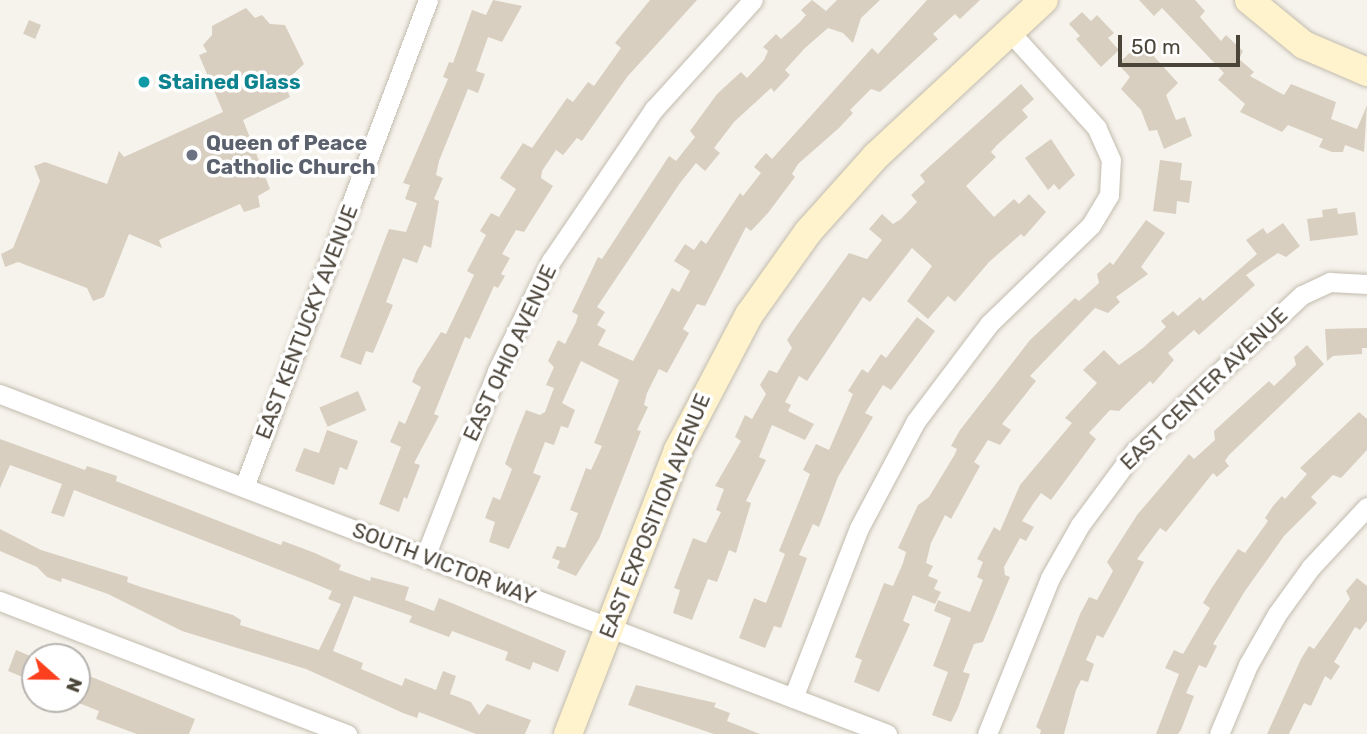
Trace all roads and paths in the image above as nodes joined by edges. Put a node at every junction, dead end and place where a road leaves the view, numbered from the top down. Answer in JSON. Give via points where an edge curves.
{"nodes":[{"id":1,"x":428,"y":0,"type":"edge"},
{"id":2,"x":753,"y":0,"type":"edge"},
{"id":3,"x":1044,"y":0,"type":"edge"},
{"id":4,"x":1249,"y":0,"type":"edge"},
{"id":5,"x":1009,"y":32,"type":"junction"},
{"id":6,"x":1367,"y":72,"type":"edge"},
{"id":7,"x":1367,"y":284,"type":"edge"},
{"id":8,"x":0,"y":394,"type":"edge"},
{"id":9,"x":244,"y":487,"type":"junction"},
{"id":10,"x":1367,"y":507,"type":"edge"},
{"id":11,"x":425,"y":557,"type":"junction"},
{"id":12,"x":0,"y":601,"type":"edge"},
{"id":13,"x":609,"y":627,"type":"junction"},
{"id":14,"x":793,"y":698,"type":"junction"},
{"id":15,"x":347,"y":734,"type":"edge"},
{"id":16,"x":568,"y":734,"type":"edge"},
{"id":17,"x":887,"y":734,"type":"edge"},
{"id":18,"x":987,"y":734,"type":"edge"},
{"id":19,"x":1219,"y":734,"type":"edge"}],
"edges":[{"from":1,"to":9,"type":"street","name":"EAST KENTUCKY AVENUE"},
{"from":2,"to":11,"type":"street","name":"EAST OHIO AVENUE","via":[[653,110],[551,261],[497,371]]},
{"from":3,"to":5,"type":"street","name":"EAST EXPOSITION AVENUE"},
{"from":4,"to":6,"type":"street","via":[[1304,45]]},
{"from":5,"to":13,"type":"street","name":"EAST EXPOSITION AVENUE","via":[[841,193],[749,315],[678,450]]},
{"from":5,"to":14,"type":"street","via":[[1097,128],[1111,160],[1109,195],[1091,225],[989,324],[916,421],[859,528]]},
{"from":7,"to":18,"type":"street","name":"EAST CENTER AVENUE","via":[[1330,282],[1302,295],[1134,452],[1085,517],[1050,578]]},
{"from":8,"to":9,"type":"street","name":"SOUTH VICTOR WAY"},
{"from":9,"to":11,"type":"street","name":"SOUTH VICTOR WAY"},
{"from":10,"to":19,"type":"street","via":[[1317,560],[1277,614],[1248,665]]},
{"from":11,"to":13,"type":"street","name":"SOUTH VICTOR WAY"},
{"from":12,"to":15,"type":"street"},
{"from":13,"to":14,"type":"street","name":"SOUTH VICTOR WAY"},
{"from":13,"to":16,"type":"street","name":"EAST EXPOSITION AVENUE"},
{"from":14,"to":17,"type":"street","name":"SOUTH VICTOR WAY"}]}
